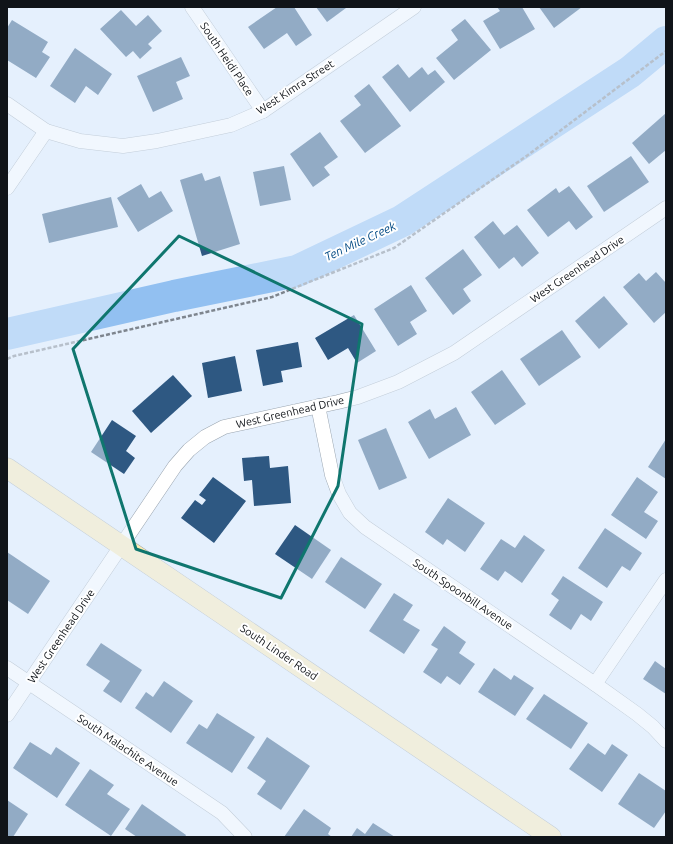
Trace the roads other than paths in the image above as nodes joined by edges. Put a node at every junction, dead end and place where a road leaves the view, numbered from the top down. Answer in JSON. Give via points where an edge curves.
{"nodes":[{"id":1,"x":192,"y":7,"type":"edge"},
{"id":2,"x":414,"y":7,"type":"edge"},
{"id":3,"x":7,"y":104,"type":"edge"},
{"id":4,"x":263,"y":111,"type":"junction"},
{"id":5,"x":46,"y":131,"type":"junction"},
{"id":6,"x":7,"y":188,"type":"edge"},
{"id":7,"x":666,"y":208,"type":"edge"},
{"id":8,"x":318,"y":406,"type":"junction"},
{"id":9,"x":7,"y":468,"type":"edge"},
{"id":10,"x":121,"y":546,"type":"junction"},
{"id":11,"x":666,"y":580,"type":"edge"},
{"id":12,"x":7,"y":668,"type":"edge"},
{"id":13,"x":29,"y":682,"type":"junction"},
{"id":14,"x":595,"y":684,"type":"junction"},
{"id":15,"x":7,"y":715,"type":"edge"},
{"id":16,"x":666,"y":741,"type":"edge"},
{"id":17,"x":245,"y":837,"type":"edge"},
{"id":18,"x":551,"y":837,"type":"edge"}],
"edges":[{"from":1,"to":4,"type":"street","name":"South Heidi Place"},
{"from":2,"to":4,"type":"street","name":"West Kimra Street"},
{"from":3,"to":5,"type":"street","name":"West Kimra Street"},
{"from":4,"to":5,"type":"street","name":"West Kimra Street","via":[[231,125],[123,146],[80,141]]},
{"from":5,"to":6,"type":"street"},
{"from":7,"to":8,"type":"street","name":"West Greenhead Drive","via":[[454,353],[398,382],[358,397]]},
{"from":8,"to":10,"type":"street","name":"West Greenhead Drive","via":[[224,428],[205,437],[175,466]]},
{"from":8,"to":14,"type":"street","name":"South Spoonbill Avenue","via":[[332,475],[350,513],[365,527]]},
{"from":9,"to":10,"type":"street","name":"South Linder Road"},
{"from":10,"to":13,"type":"street","name":"West Greenhead Drive"},
{"from":10,"to":18,"type":"street","name":"South Linder Road"},
{"from":11,"to":14,"type":"street"},
{"from":12,"to":13,"type":"street","name":"South Malachite Avenue"},
{"from":13,"to":15,"type":"street","name":"West Greenhead Drive"},
{"from":13,"to":17,"type":"street","name":"South Malachite Avenue","via":[[222,813]]},
{"from":14,"to":16,"type":"street","name":"South Spoonbill Avenue","via":[[637,714]]}]}
